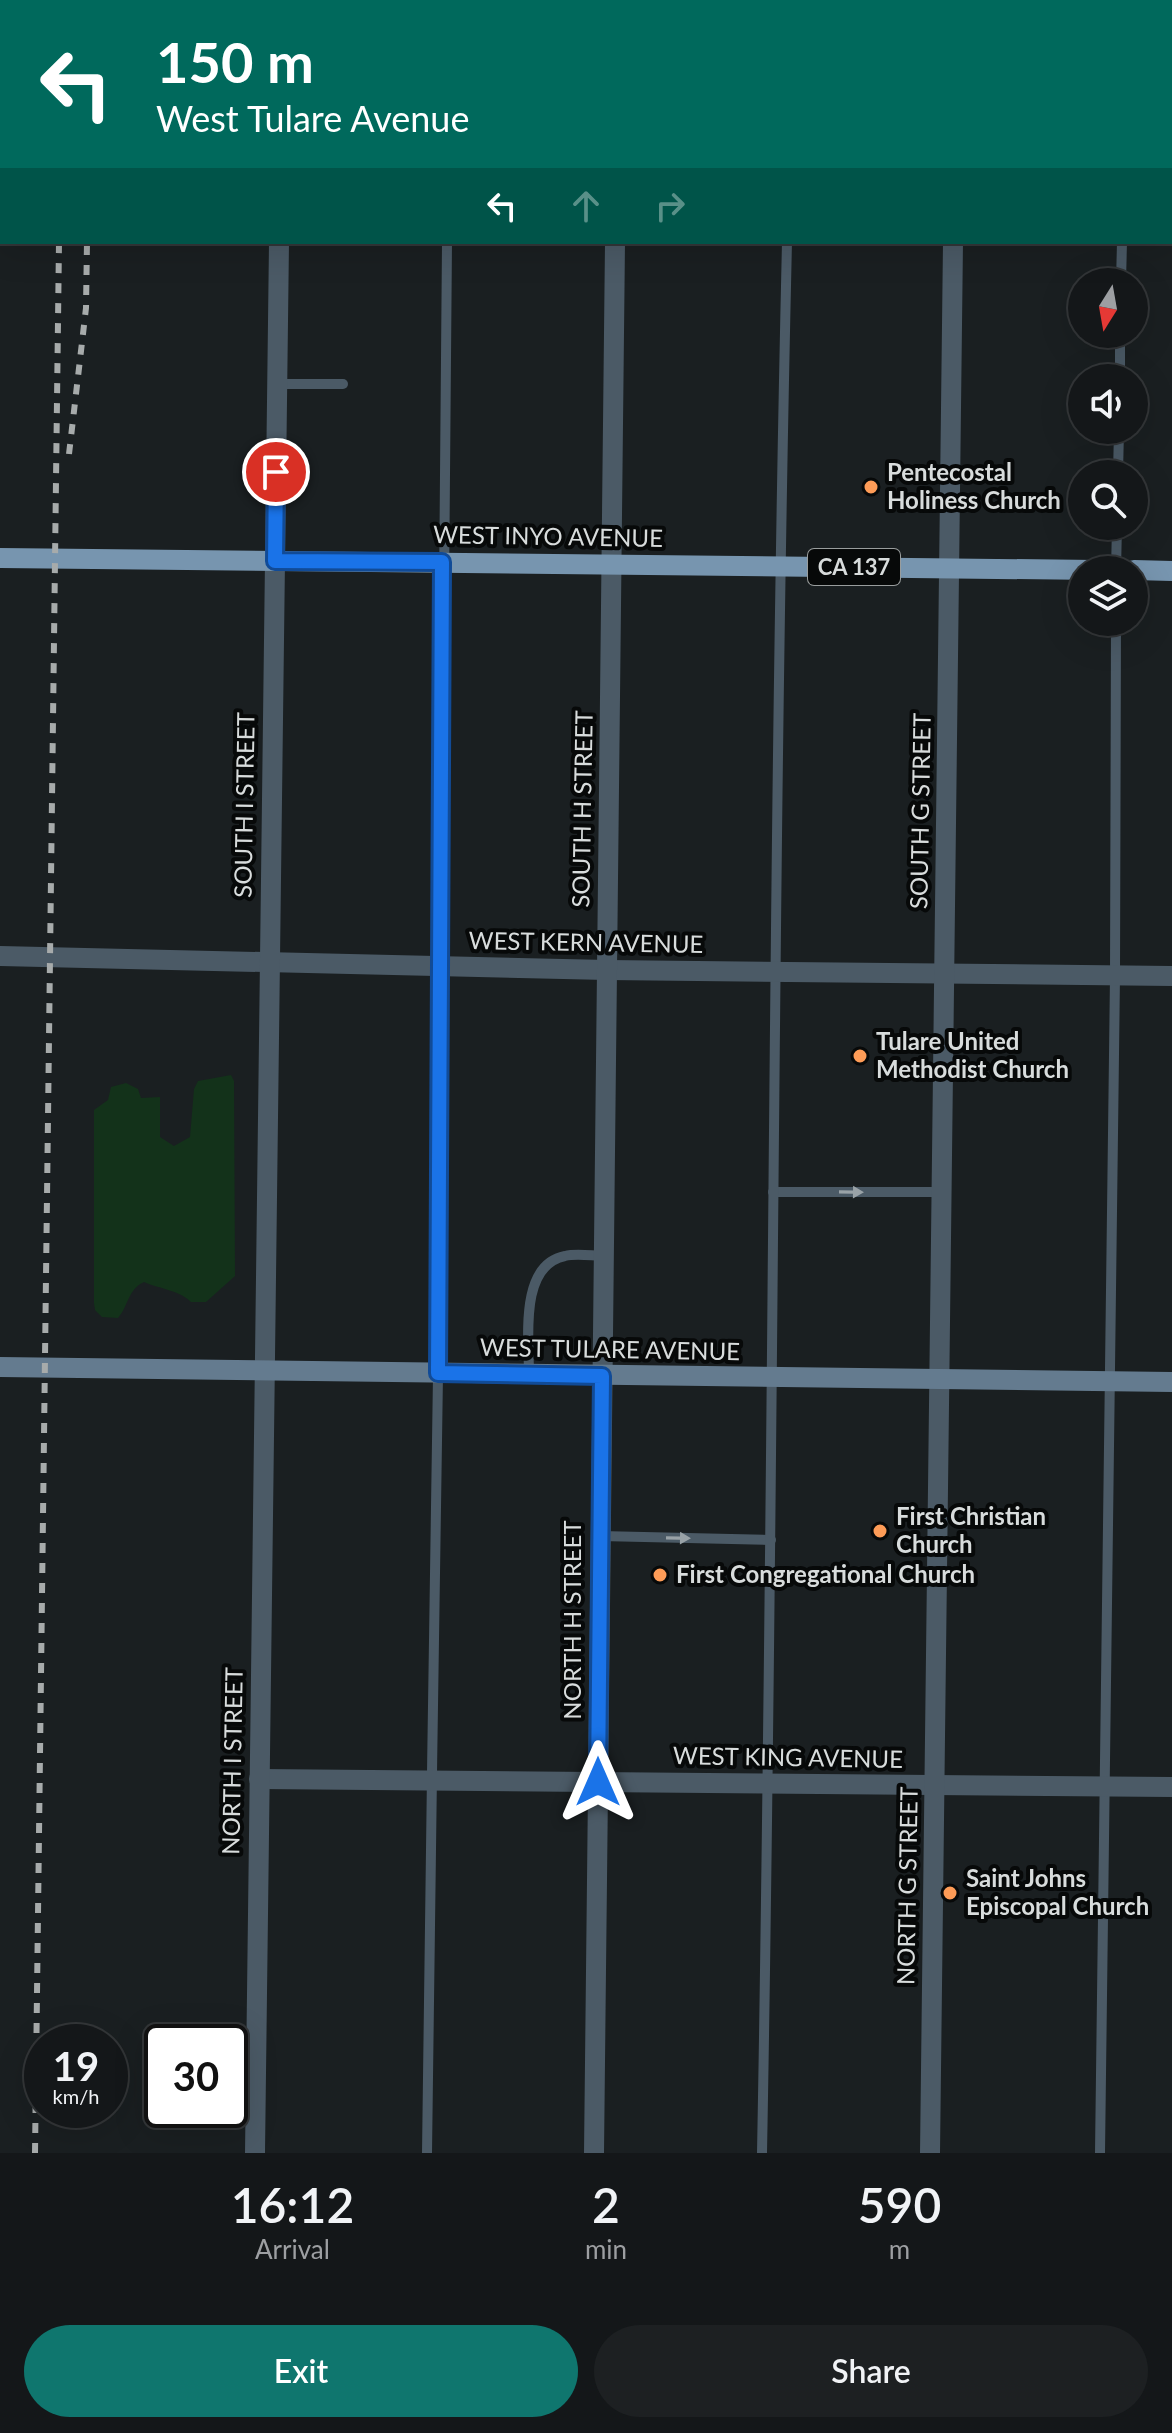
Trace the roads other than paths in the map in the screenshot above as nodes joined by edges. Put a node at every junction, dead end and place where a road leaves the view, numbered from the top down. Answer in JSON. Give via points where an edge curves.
{"nodes":[{"id":1,"x":279,"y":244,"type":"edge"},
{"id":2,"x":447,"y":244,"type":"edge"},
{"id":3,"x":615,"y":244,"type":"edge"},
{"id":4,"x":787,"y":244,"type":"edge"},
{"id":5,"x":953,"y":244,"type":"edge"},
{"id":6,"x":1122,"y":244,"type":"edge"},
{"id":7,"x":1121,"y":268,"type":"edge"},
{"id":8,"x":277,"y":384,"type":"junction"},
{"id":9,"x":343,"y":384,"type":"dead end"},
{"id":10,"x":0,"y":558,"type":"edge"},
{"id":11,"x":275,"y":561,"type":"junction"},
{"id":12,"x":442,"y":562,"type":"junction"},
{"id":13,"x":612,"y":564,"type":"junction"},
{"id":14,"x":779,"y":566,"type":"junction"},
{"id":15,"x":949,"y":568,"type":"junction"},
{"id":16,"x":1068,"y":570,"type":"edge"},
{"id":17,"x":1148,"y":570,"type":"edge"},
{"id":18,"x":1172,"y":571,"type":"edge"},
{"id":19,"x":1116,"y":636,"type":"edge"},
{"id":20,"x":0,"y":956,"type":"edge"},
{"id":21,"x":269,"y":963,"type":"junction"},
{"id":22,"x":440,"y":967,"type":"junction"},
{"id":23,"x":607,"y":970,"type":"junction"},
{"id":24,"x":774,"y":972,"type":"junction"},
{"id":25,"x":944,"y":975,"type":"junction"},
{"id":26,"x":1115,"y":976,"type":"junction"},
{"id":27,"x":1172,"y":976,"type":"edge"},
{"id":28,"x":773,"y":1192,"type":"junction"},
{"id":29,"x":942,"y":1192,"type":"junction"},
{"id":30,"x":604,"y":1256,"type":"junction"},
{"id":31,"x":0,"y":1367,"type":"edge"},
{"id":32,"x":264,"y":1370,"type":"junction"},
{"id":33,"x":438,"y":1373,"type":"junction"},
{"id":34,"x":529,"y":1374,"type":"junction"},
{"id":35,"x":602,"y":1376,"type":"junction"},
{"id":36,"x":772,"y":1378,"type":"junction"},
{"id":37,"x":941,"y":1380,"type":"junction"},
{"id":38,"x":1110,"y":1381,"type":"junction"},
{"id":39,"x":1172,"y":1382,"type":"edge"},
{"id":40,"x":600,"y":1536,"type":"junction"},
{"id":41,"x":771,"y":1540,"type":"junction"},
{"id":42,"x":259,"y":1779,"type":"junction"},
{"id":43,"x":430,"y":1781,"type":"junction"},
{"id":44,"x":598,"y":1782,"type":"junction"},
{"id":45,"x":769,"y":1784,"type":"junction"},
{"id":46,"x":935,"y":1785,"type":"junction"},
{"id":47,"x":1103,"y":1787,"type":"junction"},
{"id":48,"x":1172,"y":1787,"type":"edge"},
{"id":49,"x":255,"y":2153,"type":"edge"},
{"id":50,"x":427,"y":2153,"type":"edge"},
{"id":51,"x":594,"y":2153,"type":"edge"},
{"id":52,"x":762,"y":2153,"type":"edge"},
{"id":53,"x":930,"y":2153,"type":"edge"},
{"id":54,"x":1100,"y":2153,"type":"edge"}],
"edges":[{"from":1,"to":8,"type":"street","name":"SOUTH I STREET"},
{"from":2,"to":12,"type":"lane"},
{"from":3,"to":13,"type":"street","name":"SOUTH H STREET"},
{"from":4,"to":14,"type":"lane"},
{"from":5,"to":15,"type":"street","name":"SOUTH G STREET"},
{"from":6,"to":7,"type":"lane"},
{"from":8,"to":9,"type":"lane"},
{"from":8,"to":11,"type":"street","name":"SOUTH I STREET"},
{"from":10,"to":11,"type":"main road","name":"WEST INYO AVENUE","number":"CA 137"},
{"from":11,"to":12,"type":"main road","name":"WEST INYO AVENUE","number":"CA 137"},
{"from":11,"to":21,"type":"street","name":"SOUTH I STREET"},
{"from":12,"to":13,"type":"main road","name":"WEST INYO AVENUE","number":"CA 137"},
{"from":12,"to":22,"type":"lane"},
{"from":13,"to":14,"type":"main road","name":"WEST INYO AVENUE","number":"CA 137"},
{"from":13,"to":23,"type":"street","name":"SOUTH H STREET"},
{"from":14,"to":15,"type":"main road","name":"WEST INYO AVENUE","number":"CA 137"},
{"from":14,"to":24,"type":"lane"},
{"from":15,"to":16,"type":"main road","name":"WEST INYO AVENUE","number":"CA 137"},
{"from":15,"to":25,"type":"street","name":"SOUTH G STREET"},
{"from":17,"to":18,"type":"main road"},
{"from":19,"to":26,"type":"lane"},
{"from":20,"to":21,"type":"street","name":"WEST KERN AVENUE"},
{"from":21,"to":22,"type":"street","name":"WEST KERN AVENUE"},
{"from":21,"to":32,"type":"street","name":"SOUTH I STREET"},
{"from":22,"to":23,"type":"street","name":"WEST KERN AVENUE"},
{"from":22,"to":33,"type":"lane"},
{"from":23,"to":24,"type":"street","name":"WEST KERN AVENUE"},
{"from":23,"to":30,"type":"street","name":"SOUTH H STREET"},
{"from":24,"to":25,"type":"street","name":"WEST KERN AVENUE"},
{"from":24,"to":28,"type":"lane"},
{"from":25,"to":26,"type":"street","name":"WEST KERN AVENUE"},
{"from":25,"to":29,"type":"street","name":"SOUTH G STREET"},
{"from":26,"to":27,"type":"street","name":"WEST KERN AVENUE"},
{"from":26,"to":38,"type":"lane"},
{"from":28,"to":29,"type":"lane","one_way":true},
{"from":28,"to":36,"type":"lane"},
{"from":29,"to":37,"type":"street","name":"SOUTH G STREET"},
{"from":30,"to":34,"type":"lane","via":[[564,1256],[540,1270],[530,1299]]},
{"from":30,"to":35,"type":"street","name":"SOUTH H STREET"},
{"from":31,"to":32,"type":"main road","name":"WEST TULARE AVENUE"},
{"from":32,"to":33,"type":"main road","name":"WEST TULARE AVENUE"},
{"from":32,"to":42,"type":"street","name":"NORTH I STREET"},
{"from":33,"to":34,"type":"main road","name":"WEST TULARE AVENUE"},
{"from":33,"to":43,"type":"lane"},
{"from":34,"to":35,"type":"main road","name":"WEST TULARE AVENUE"},
{"from":35,"to":36,"type":"main road","name":"WEST TULARE AVENUE"},
{"from":35,"to":40,"type":"street","name":"NORTH H STREET"},
{"from":36,"to":37,"type":"main road","name":"WEST TULARE AVENUE"},
{"from":36,"to":41,"type":"lane"},
{"from":37,"to":38,"type":"main road","name":"WEST TULARE AVENUE"},
{"from":37,"to":46,"type":"street","name":"NORTH G STREET"},
{"from":38,"to":39,"type":"main road","name":"WEST TULARE AVENUE"},
{"from":38,"to":47,"type":"lane"},
{"from":40,"to":41,"type":"lane","one_way":true},
{"from":40,"to":44,"type":"street","name":"NORTH H STREET"},
{"from":41,"to":45,"type":"lane"},
{"from":42,"to":43,"type":"street","name":"WEST KING AVENUE"},
{"from":42,"to":49,"type":"street","name":"NORTH I STREET"},
{"from":43,"to":44,"type":"street","name":"WEST KING AVENUE"},
{"from":43,"to":50,"type":"lane"},
{"from":44,"to":45,"type":"street","name":"WEST KING AVENUE"},
{"from":44,"to":51,"type":"street","name":"NORTH H STREET"},
{"from":45,"to":46,"type":"street","name":"WEST KING AVENUE"},
{"from":45,"to":52,"type":"lane"},
{"from":46,"to":47,"type":"street","name":"WEST KING AVENUE"},
{"from":46,"to":53,"type":"street","name":"NORTH G STREET"},
{"from":47,"to":48,"type":"street","name":"WEST KING AVENUE"},
{"from":47,"to":54,"type":"lane"}]}
